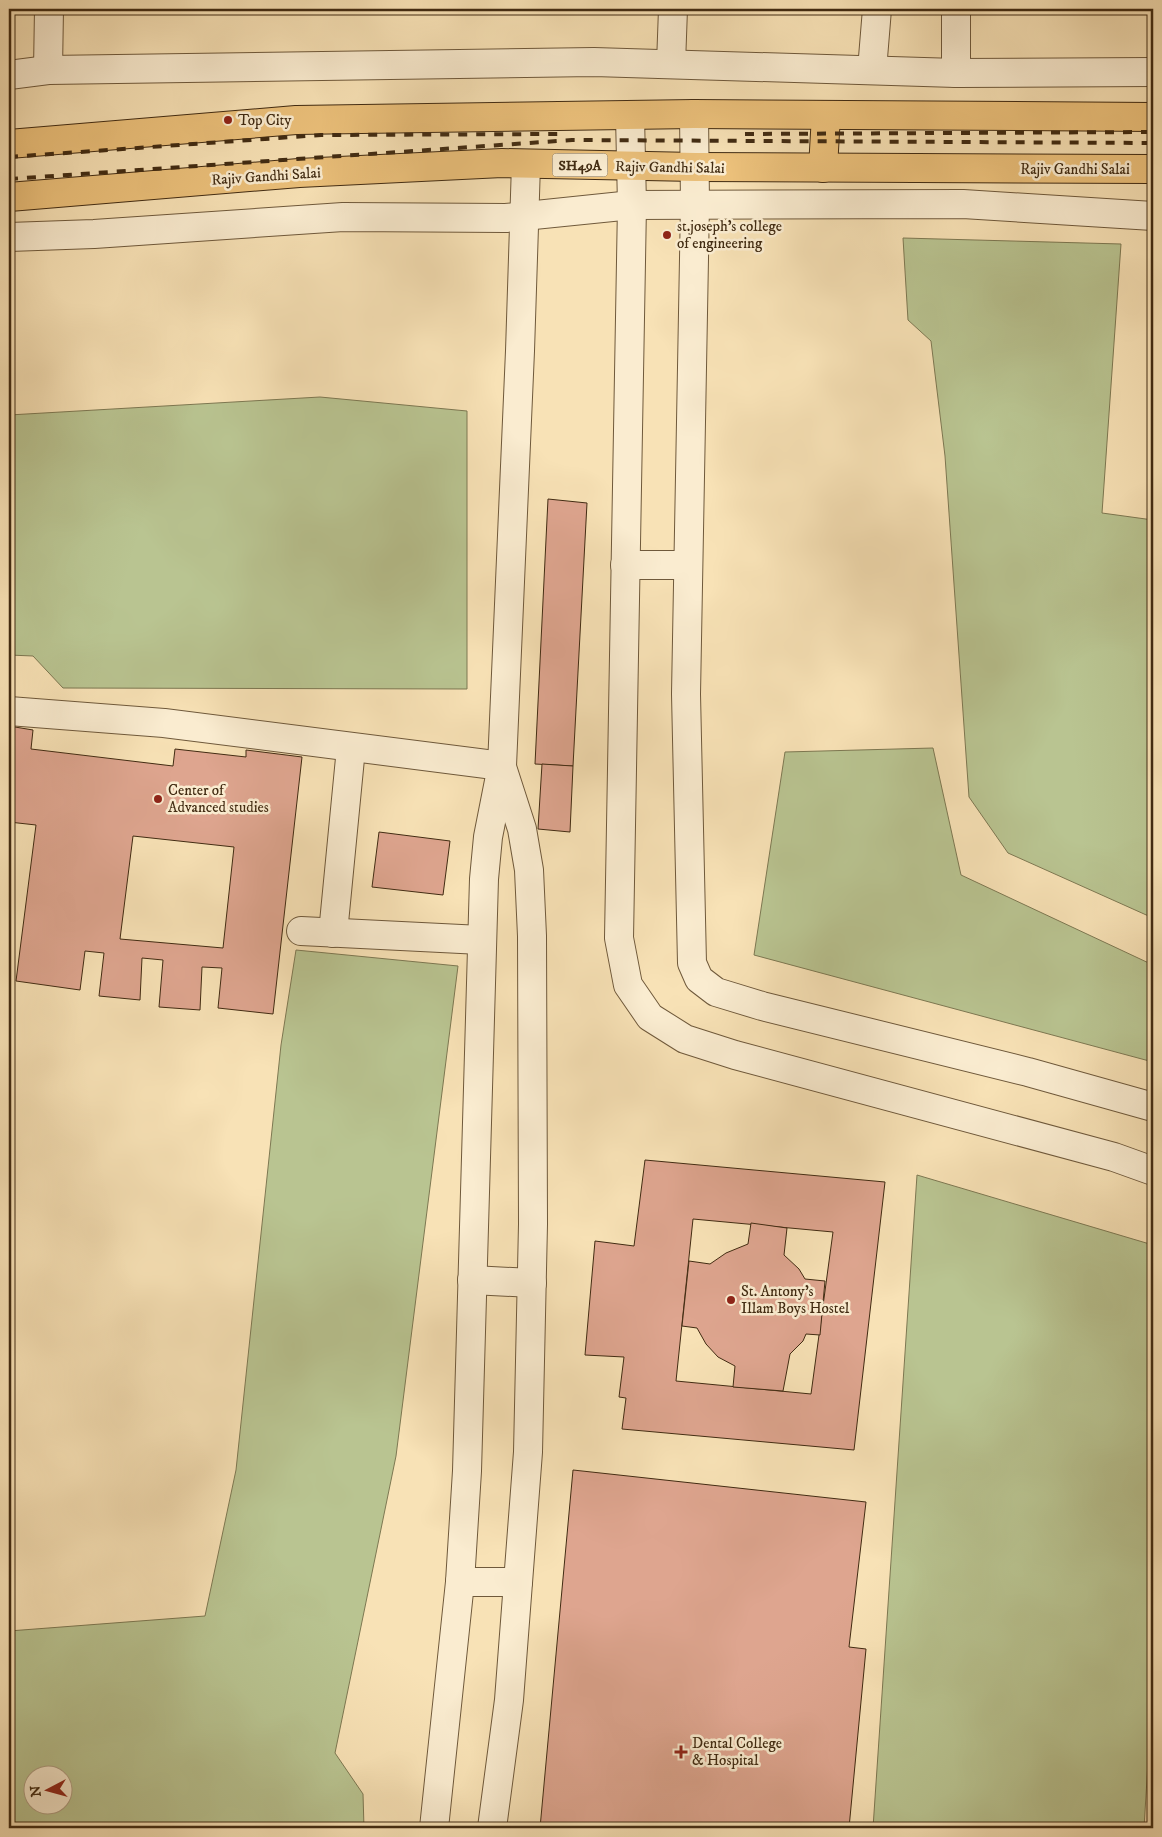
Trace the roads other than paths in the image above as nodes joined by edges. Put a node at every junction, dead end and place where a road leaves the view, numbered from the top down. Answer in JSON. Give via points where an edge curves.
{"nodes":[{"id":1,"x":49,"y":9,"type":"edge"},
{"id":2,"x":672,"y":9,"type":"edge"},
{"id":3,"x":877,"y":9,"type":"edge"},
{"id":4,"x":956,"y":9,"type":"edge"},
{"id":5,"x":671,"y":64,"type":"junction"},
{"id":6,"x":48,"y":70,"type":"junction"},
{"id":7,"x":872,"y":70,"type":"junction"},
{"id":8,"x":1153,"y":72,"type":"edge"},
{"id":9,"x":956,"y":73,"type":"junction"},
{"id":10,"x":9,"y":75,"type":"edge"},
{"id":11,"x":694,"y":114,"type":"junction"},
{"id":12,"x":826,"y":115,"type":"junction"},
{"id":13,"x":630,"y":116,"type":"junction"},
{"id":14,"x":1153,"y":117,"type":"edge"},
{"id":15,"x":9,"y":144,"type":"edge"},
{"id":16,"x":526,"y":164,"type":"junction"},
{"id":17,"x":632,"y":166,"type":"junction"},
{"id":18,"x":695,"y":167,"type":"junction"},
{"id":19,"x":823,"y":168,"type":"junction"},
{"id":20,"x":1153,"y":169,"type":"edge"},
{"id":21,"x":9,"y":197,"type":"edge"},
{"id":22,"x":694,"y":204,"type":"junction"},
{"id":23,"x":632,"y":205,"type":"junction"},
{"id":24,"x":1153,"y":216,"type":"edge"},
{"id":25,"x":524,"y":217,"type":"junction"},
{"id":26,"x":9,"y":238,"type":"edge"},
{"id":27,"x":625,"y":565,"type":"junction"},
{"id":28,"x":688,"y":565,"type":"junction"},
{"id":29,"x":9,"y":711,"type":"edge"},
{"id":30,"x":351,"y":748,"type":"junction"},
{"id":31,"x":502,"y":766,"type":"junction"},
{"id":32,"x":301,"y":931,"type":"dead end"},
{"id":33,"x":334,"y":933,"type":"junction"},
{"id":34,"x":481,"y":940,"type":"junction"},
{"id":35,"x":1153,"y":1107,"type":"edge"},
{"id":36,"x":1153,"y":1171,"type":"edge"},
{"id":37,"x":472,"y":1280,"type":"junction"},
{"id":38,"x":532,"y":1283,"type":"junction"},
{"id":39,"x":460,"y":1582,"type":"junction"},
{"id":40,"x":518,"y":1582,"type":"junction"},
{"id":41,"x":434,"y":1828,"type":"edge"},
{"id":42,"x":492,"y":1828,"type":"edge"}],
"edges":[{"from":1,"to":6,"type":"street"},
{"from":2,"to":5,"type":"street"},
{"from":3,"to":7,"type":"street"},
{"from":4,"to":9,"type":"street"},
{"from":5,"to":6,"type":"street","via":[[594,62]]},
{"from":5,"to":7,"type":"street"},
{"from":6,"to":10,"type":"street"},
{"from":7,"to":9,"type":"street"},
{"from":8,"to":9,"type":"street"},
{"from":11,"to":12,"type":"main road"},
{"from":11,"to":13,"type":"main road"},
{"from":11,"to":18,"type":"street"},
{"from":12,"to":14,"type":"main road"},
{"from":12,"to":19,"type":"main road"},
{"from":13,"to":15,"type":"main road","via":[[296,120]]},
{"from":13,"to":17,"type":"street"},
{"from":16,"to":17,"type":"main road","name":"Rajiv Gandhi Salai","number":"SH49A"},
{"from":16,"to":21,"type":"main road","name":"Rajiv Gandhi Salai","number":"SH49A","via":[[299,173]]},
{"from":16,"to":25,"type":"street"},
{"from":17,"to":18,"type":"main road","name":"Rajiv Gandhi Salai","number":"SH49A"},
{"from":17,"to":23,"type":"street"},
{"from":18,"to":19,"type":"main road","name":"Rajiv Gandhi Salai","number":"SH49A"},
{"from":18,"to":22,"type":"street"},
{"from":19,"to":20,"type":"main road","name":"Rajiv Gandhi Salai","number":"SH49A"},
{"from":22,"to":23,"type":"street"},
{"from":22,"to":24,"type":"street","via":[[963,204]]},
{"from":22,"to":28,"type":"street"},
{"from":23,"to":25,"type":"street"},
{"from":23,"to":27,"type":"street"},
{"from":25,"to":26,"type":"street","via":[[343,217]]},
{"from":25,"to":31,"type":"street"},
{"from":27,"to":28,"type":"street"},
{"from":27,"to":36,"type":"street","via":[[619,938],[628,985],[650,1017],[685,1039],[726,1052],[1114,1157]]},
{"from":28,"to":35,"type":"street","via":[[686,694],[692,963],[699,979],[716,992],[762,1006],[1028,1072]]},
{"from":29,"to":30,"type":"street","via":[[164,724]]},
{"from":30,"to":31,"type":"street"},
{"from":30,"to":33,"type":"street"},
{"from":31,"to":34,"type":"street","via":[[488,837]]},
{"from":31,"to":38,"type":"street","via":[[522,829],[529,870]]},
{"from":32,"to":33,"type":"street"},
{"from":33,"to":34,"type":"street"},
{"from":34,"to":37,"type":"street"},
{"from":37,"to":38,"type":"street"},
{"from":37,"to":39,"type":"street","via":[[467,1471]]},
{"from":38,"to":40,"type":"street","via":[[528,1452]]},
{"from":39,"to":40,"type":"street"},
{"from":39,"to":41,"type":"street"},
{"from":40,"to":42,"type":"street","via":[[509,1700]]}]}
